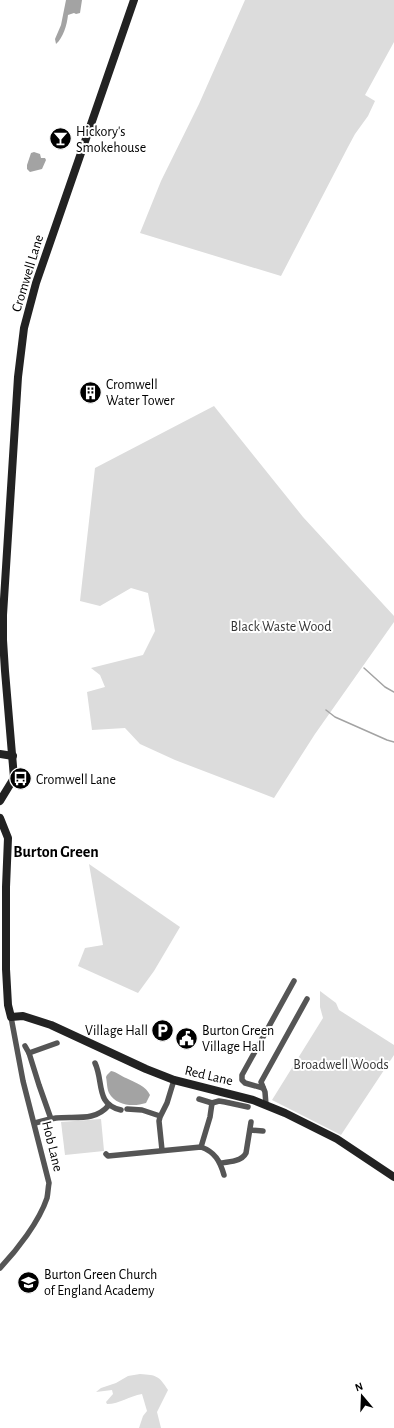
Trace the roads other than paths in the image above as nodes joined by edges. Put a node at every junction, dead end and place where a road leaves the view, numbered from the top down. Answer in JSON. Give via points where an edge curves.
{"nodes":[{"id":1,"x":134,"y":0,"type":"edge"},
{"id":2,"x":0,"y":754,"type":"edge"},
{"id":3,"x":13,"y":756,"type":"junction"},
{"id":4,"x":0,"y":801,"type":"edge"},
{"id":5,"x":0,"y":818,"type":"edge"},
{"id":6,"x":294,"y":981,"type":"dead end"},
{"id":7,"x":307,"y":999,"type":"dead end"},
{"id":8,"x":11,"y":1017,"type":"junction"},
{"id":9,"x":57,"y":1043,"type":"dead end"},
{"id":10,"x":25,"y":1046,"type":"dead end"},
{"id":11,"x":29,"y":1053,"type":"junction"},
{"id":12,"x":95,"y":1063,"type":"dead end"},
{"id":13,"x":174,"y":1080,"type":"junction"},
{"id":14,"x":263,"y":1088,"type":"junction"},
{"id":15,"x":199,"y":1099,"type":"dead end"},
{"id":16,"x":212,"y":1103,"type":"junction"},
{"id":17,"x":109,"y":1105,"type":"junction"},
{"id":18,"x":266,"y":1105,"type":"junction"},
{"id":19,"x":248,"y":1107,"type":"dead end"},
{"id":20,"x":160,"y":1116,"type":"junction"},
{"id":21,"x":51,"y":1119,"type":"junction"},
{"id":22,"x":251,"y":1122,"type":"dead end"},
{"id":23,"x":35,"y":1123,"type":"junction"},
{"id":24,"x":250,"y":1130,"type":"junction"},
{"id":25,"x":263,"y":1131,"type":"dead end"},
{"id":26,"x":201,"y":1147,"type":"junction"},
{"id":27,"x":162,"y":1150,"type":"junction"},
{"id":28,"x":106,"y":1154,"type":"dead end"},
{"id":29,"x":221,"y":1163,"type":"junction"},
{"id":30,"x":224,"y":1175,"type":"dead end"},
{"id":31,"x":394,"y":1177,"type":"edge"},
{"id":32,"x":0,"y":1268,"type":"edge"}],
"edges":[{"from":1,"to":3,"type":"street","name":"Cromwell Lane","via":[[36,283],[22,342],[3,622],[4,672]]},
{"from":2,"to":3,"type":"street"},
{"from":3,"to":4,"type":"street","name":"Cromwell Lane","via":[[14,778]]},
{"from":5,"to":8,"type":"street","via":[[8,834],[6,969]]},
{"from":6,"to":14,"type":"street","via":[[242,1075],[245,1083]]},
{"from":7,"to":14,"type":"street","via":[[261,1082]]},
{"from":8,"to":13,"type":"street","name":"Red Lane","via":[[23,1016],[51,1025]]},
{"from":8,"to":23,"type":"street","name":"Hob Lane","via":[[23,1081]]},
{"from":9,"to":11,"type":"street"},
{"from":10,"to":11,"type":"street"},
{"from":11,"to":21,"type":"street"},
{"from":12,"to":17,"type":"street","via":[[103,1097]]},
{"from":13,"to":18,"type":"street","name":"Red Lane","via":[[230,1093]]},
{"from":13,"to":20,"type":"street"},
{"from":14,"to":18,"type":"street"},
{"from":15,"to":16,"type":"street"},
{"from":16,"to":19,"type":"street","via":[[219,1101]]},
{"from":16,"to":26,"type":"street"},
{"from":17,"to":20,"type":"street","via":[[124,1110],[142,1110]]},
{"from":17,"to":21,"type":"street","via":[[91,1116]]},
{"from":18,"to":31,"type":"street","name":"Red Lane","via":[[337,1139]]},
{"from":20,"to":27,"type":"street"},
{"from":21,"to":23,"type":"street"},
{"from":22,"to":24,"type":"street"},
{"from":23,"to":32,"type":"street","name":"Hob Lane","via":[[49,1183],[47,1198],[18,1249]]},
{"from":24,"to":25,"type":"street"},
{"from":24,"to":29,"type":"street","via":[[244,1157]]},
{"from":26,"to":27,"type":"street"},
{"from":26,"to":29,"type":"street","via":[[215,1155]]},
{"from":27,"to":28,"type":"street","via":[[108,1156]]},
{"from":29,"to":30,"type":"street"}]}
